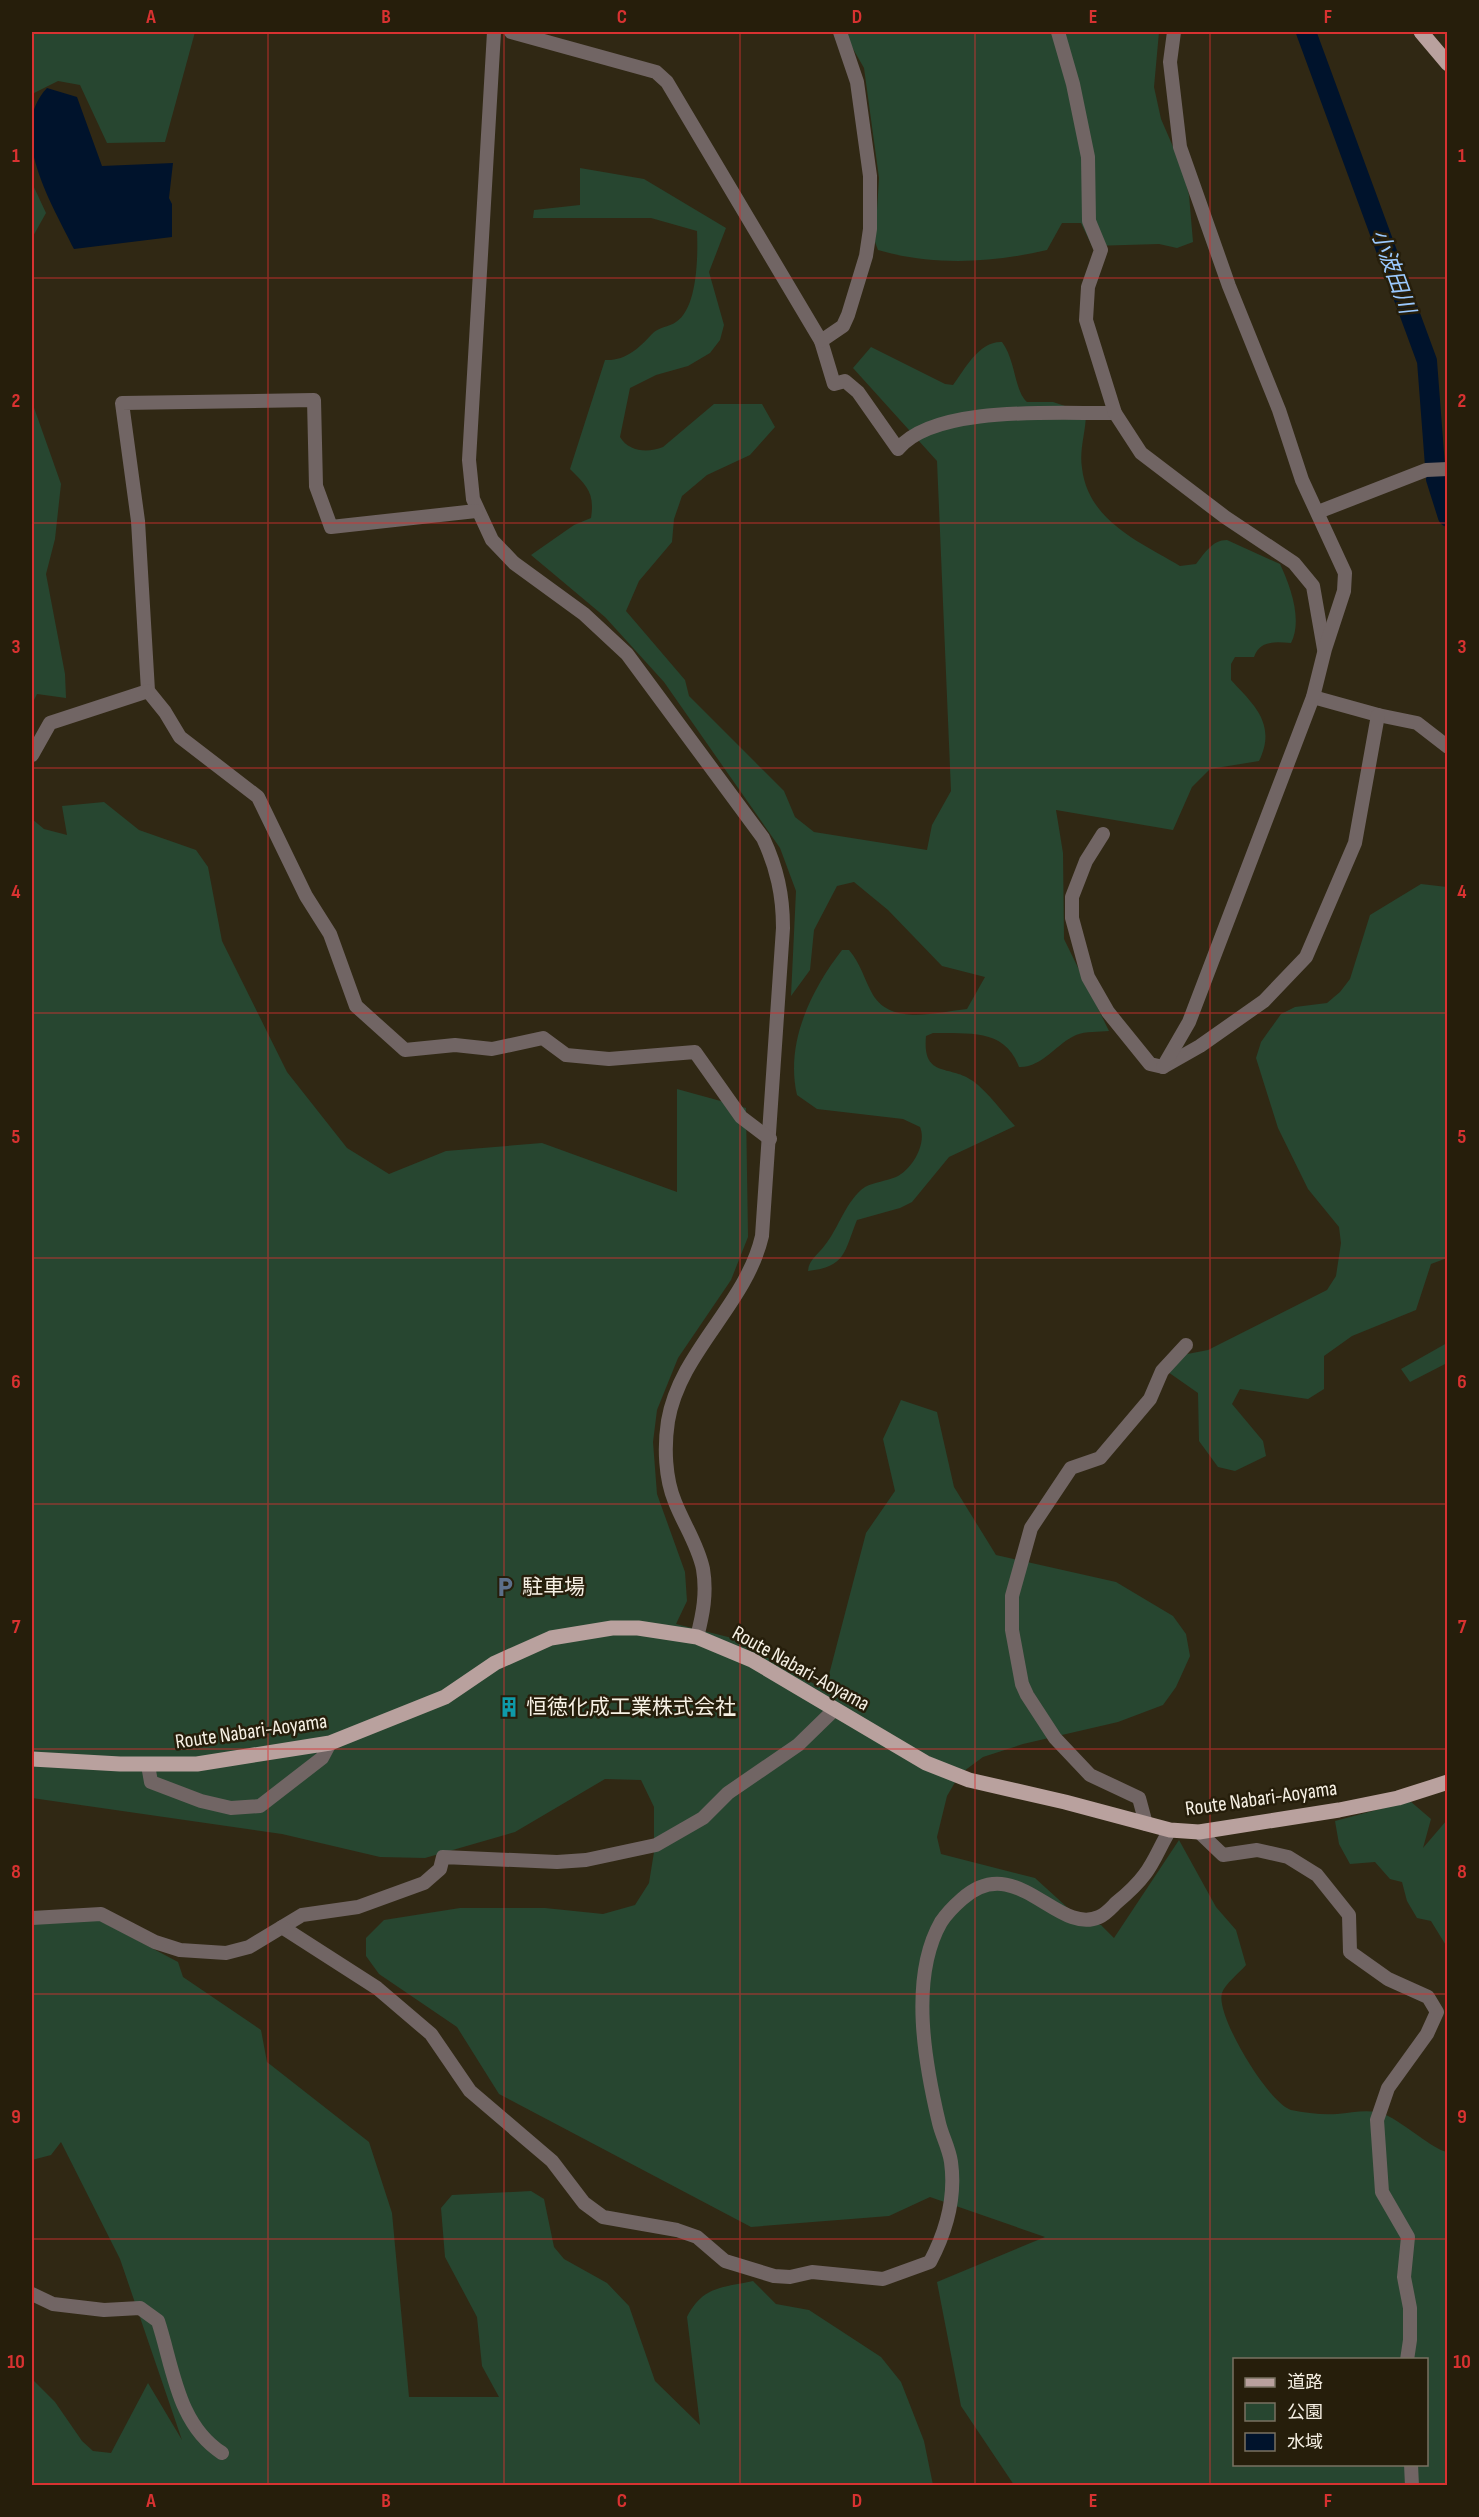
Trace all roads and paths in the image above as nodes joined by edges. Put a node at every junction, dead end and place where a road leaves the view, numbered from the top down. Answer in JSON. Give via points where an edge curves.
{"nodes":[{"id":1,"x":494,"y":32,"type":"edge"},
{"id":2,"x":511,"y":32,"type":"edge"},
{"id":3,"x":840,"y":32,"type":"edge"},
{"id":4,"x":1058,"y":32,"type":"edge"},
{"id":5,"x":1174,"y":32,"type":"edge"},
{"id":6,"x":1421,"y":32,"type":"edge"},
{"id":7,"x":1448,"y":64,"type":"edge"},
{"id":8,"x":821,"y":341,"type":"junction"},
{"id":9,"x":1115,"y":413,"type":"junction"},
{"id":10,"x":1445,"y":469,"type":"edge"},
{"id":11,"x":476,"y":511,"type":"junction"},
{"id":12,"x":1318,"y":512,"type":"junction"},
{"id":13,"x":1324,"y":649,"type":"junction"},
{"id":14,"x":148,"y":692,"type":"junction"},
{"id":15,"x":1313,"y":697,"type":"junction"},
{"id":16,"x":1378,"y":716,"type":"junction"},
{"id":17,"x":1448,"y":747,"type":"edge"},
{"id":18,"x":32,"y":755,"type":"edge"},
{"id":19,"x":1102,"y":834,"type":"dead end"},
{"id":20,"x":1163,"y":1067,"type":"junction"},
{"id":21,"x":770,"y":1139,"type":"junction"},
{"id":22,"x":1186,"y":1346,"type":"dead end"},
{"id":23,"x":697,"y":1637,"type":"junction"},
{"id":24,"x":835,"y":1709,"type":"junction"},
{"id":25,"x":330,"y":1743,"type":"junction"},
{"id":26,"x":32,"y":1759,"type":"edge"},
{"id":27,"x":148,"y":1764,"type":"junction"},
{"id":28,"x":1448,"y":1782,"type":"edge"},
{"id":29,"x":1146,"y":1824,"type":"junction"},
{"id":30,"x":1170,"y":1830,"type":"junction"},
{"id":31,"x":1199,"y":1832,"type":"junction"},
{"id":32,"x":32,"y":1918,"type":"edge"},
{"id":33,"x":282,"y":1927,"type":"junction"},
{"id":34,"x":32,"y":2294,"type":"edge"},
{"id":35,"x":1407,"y":2358,"type":"edge"},
{"id":36,"x":222,"y":2453,"type":"dead end"},
{"id":37,"x":1411,"y":2466,"type":"edge"},
{"id":38,"x":1412,"y":2486,"type":"edge"}],
"edges":[{"from":1,"to":11,"type":"street","via":[[469,460]]},
{"from":2,"to":8,"type":"street","via":[[656,72],[667,82]]},
{"from":3,"to":8,"type":"street","via":[[857,82],[870,176],[870,229],[848,315],[843,326]]},
{"from":4,"to":9,"type":"street","via":[[1074,84],[1088,157],[1089,221],[1101,250],[1088,287],[1086,320]]},
{"from":5,"to":12,"type":"street","via":[[1170,62],[1180,147],[1302,480]]},
{"from":6,"to":7,"type":"main road"},
{"from":8,"to":9,"type":"street","via":[[834,384],[845,381],[858,392],[898,449],[929,427],[979,416]]},
{"from":9,"to":13,"type":"street","via":[[1148,460],[1294,563],[1312,586]]},
{"from":10,"to":12,"type":"street","via":[[1426,470]]},
{"from":11,"to":14,"type":"street","via":[[332,527],[316,486],[314,400],[122,403],[138,521]]},
{"from":11,"to":21,"type":"street","via":[[502,552],[584,614],[640,670],[768,849],[779,878],[783,914]]},
{"from":12,"to":13,"type":"street","via":[[1345,573],[1344,591]]},
{"from":13,"to":15,"type":"street"},
{"from":14,"to":18,"type":"street","via":[[50,723]]},
{"from":14,"to":21,"type":"street","via":[[180,737],[258,797],[306,896],[330,934],[356,1006],[405,1050],[455,1045],[492,1049],[543,1038],[566,1055],[609,1059],[695,1052],[741,1117]]},
{"from":15,"to":16,"type":"street"},
{"from":15,"to":20,"type":"street","via":[[1189,1022]]},
{"from":16,"to":17,"type":"street","via":[[1417,723]]},
{"from":16,"to":20,"type":"street","via":[[1355,843],[1306,957],[1264,1001]]},
{"from":19,"to":20,"type":"street","via":[[1072,897],[1072,918],[1088,977],[1108,1012],[1150,1064]]},
{"from":21,"to":23,"type":"street","via":[[764,1222],[754,1262],[739,1292],[685,1372],[668,1421],[667,1462],[672,1493],[703,1569],[704,1612]]},
{"from":22,"to":29,"type":"street","via":[[1162,1371],[1150,1399],[1100,1458],[1071,1468],[1031,1528],[1012,1596],[1012,1630],[1027,1695],[1055,1738],[1079,1765],[1101,1782],[1142,1801]]},
{"from":23,"to":24,"type":"main road","name":"Route Nabari-Aoyama","via":[[752,1660]]},
{"from":23,"to":25,"type":"main road","name":"Route Nabari-Aoyama","via":[[659,1629],[612,1628],[551,1638],[495,1663],[445,1697]]},
{"from":24,"to":29,"type":"main road","name":"Route Nabari-Aoyama","via":[[926,1763],[969,1780]]},
{"from":24,"to":33,"type":"street","via":[[798,1745],[728,1793],[703,1818],[657,1845],[557,1862],[443,1857],[440,1869],[423,1883],[358,1907],[302,1915]]},
{"from":25,"to":27,"type":"main road","name":"Route Nabari-Aoyama","via":[[197,1764]]},
{"from":25,"to":27,"type":"street","via":[[321,1758],[260,1806],[231,1808],[201,1801],[151,1782]]},
{"from":26,"to":27,"type":"main road","name":"Route Nabari-Aoyama"},
{"from":28,"to":31,"type":"main road","name":"Route Nabari-Aoyama","via":[[1398,1798],[1339,1810]]},
{"from":29,"to":30,"type":"main road","name":"Route Nabari-Aoyama"},
{"from":30,"to":31,"type":"main road","name":"Route Nabari-Aoyama"},
{"from":30,"to":33,"type":"street","via":[[1142,1878],[1098,1917],[1074,1917],[997,1882],[985,1883],[970,1892],[948,1912],[932,1945],[925,1978],[924,2039],[929,2078],[951,2160],[948,2222],[930,2262],[884,2279],[812,2272],[774,2276],[725,2261],[697,2236],[603,2217],[584,2203],[552,2161],[470,2091],[431,2034],[377,1988]]},
{"from":31,"to":35,"type":"street","via":[[1223,1855],[1257,1850],[1288,1857],[1317,1875],[1349,1916],[1350,1952],[1388,1979],[1428,1998],[1437,2012],[1427,2034],[1389,2088],[1377,2120],[1382,2192],[1408,2237],[1404,2277],[1410,2308]]},
{"from":32,"to":33,"type":"street","via":[[101,1914],[155,1942],[200,1953],[226,1953],[249,1947]]},
{"from":34,"to":36,"type":"street","via":[[52,2304],[104,2310],[140,2308],[158,2320],[178,2394],[195,2426]]},
{"from":37,"to":38,"type":"street"}]}
